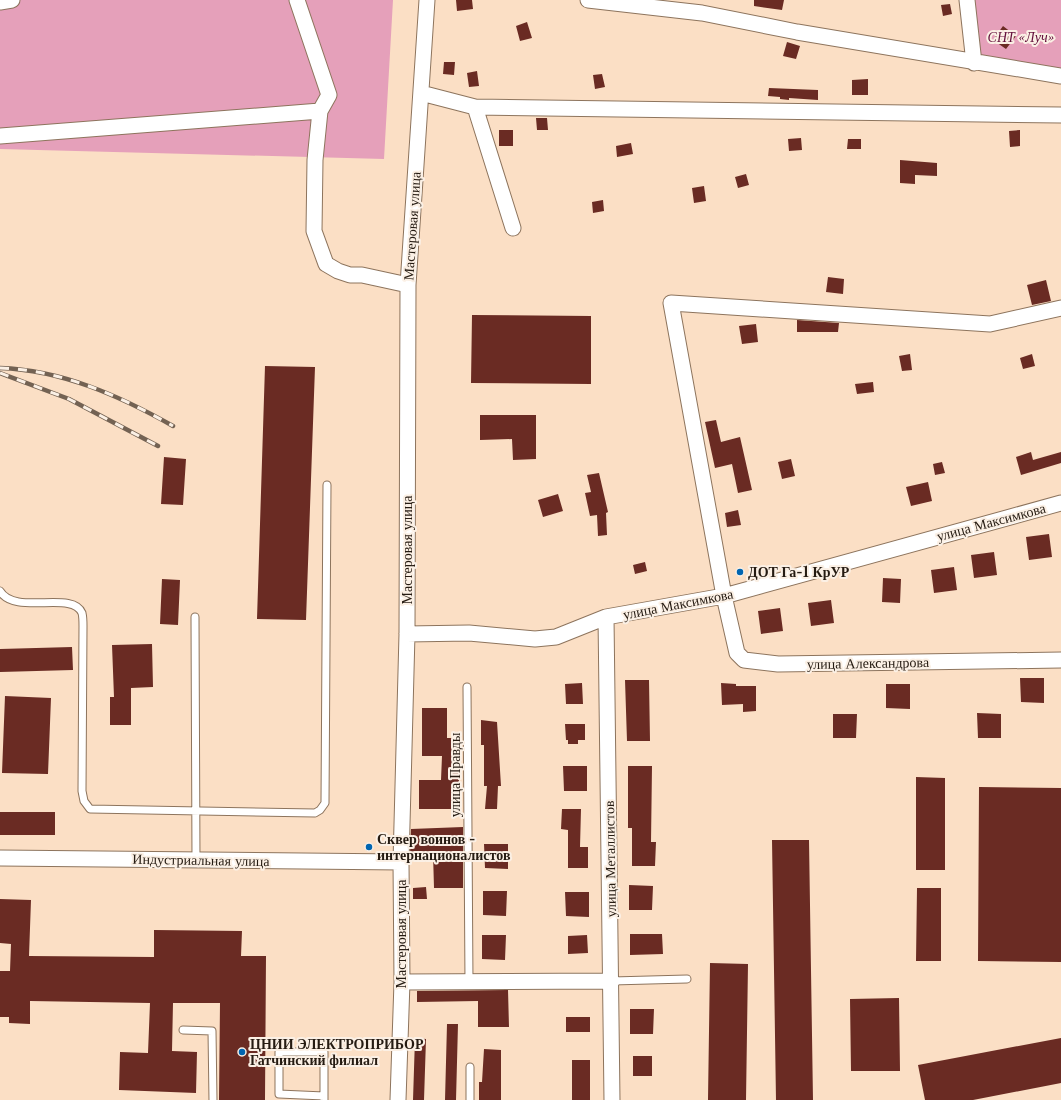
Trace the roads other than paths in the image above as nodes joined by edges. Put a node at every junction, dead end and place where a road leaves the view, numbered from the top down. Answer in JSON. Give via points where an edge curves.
{"nodes":[{"id":1,"x":12,"y":0,"type":"edge"},
{"id":2,"x":297,"y":0,"type":"edge"},
{"id":3,"x":427,"y":0,"type":"edge"},
{"id":4,"x":588,"y":0,"type":"edge"},
{"id":5,"x":967,"y":0,"type":"edge"},
{"id":6,"x":0,"y":2,"type":"edge"},
{"id":7,"x":974,"y":63,"type":"junction"},
{"id":8,"x":1061,"y":76,"type":"edge"},
{"id":9,"x":421,"y":93,"type":"junction"},
{"id":10,"x":475,"y":107,"type":"junction"},
{"id":11,"x":320,"y":111,"type":"junction"},
{"id":12,"x":1061,"y":115,"type":"edge"},
{"id":13,"x":0,"y":136,"type":"edge"},
{"id":14,"x":513,"y":228,"type":"dead end"},
{"id":15,"x":408,"y":285,"type":"junction"},
{"id":16,"x":1061,"y":308,"type":"edge"},
{"id":17,"x":328,"y":485,"type":"dead end"},
{"id":18,"x":1061,"y":502,"type":"edge"},
{"id":19,"x":0,"y":591,"type":"edge"},
{"id":20,"x":724,"y":596,"type":"junction"},
{"id":21,"x":195,"y":617,"type":"dead end"},
{"id":22,"x":606,"y":617,"type":"junction"},
{"id":23,"x":407,"y":634,"type":"junction"},
{"id":24,"x":1061,"y":660,"type":"edge"},
{"id":25,"x":467,"y":687,"type":"dead end"},
{"id":26,"x":196,"y":812,"type":"junction"},
{"id":27,"x":0,"y":858,"type":"edge"},
{"id":28,"x":196,"y":860,"type":"junction"},
{"id":29,"x":401,"y":862,"type":"junction"},
{"id":30,"x":687,"y":978,"type":"dead end"},
{"id":31,"x":612,"y":981,"type":"junction"},
{"id":32,"x":402,"y":982,"type":"junction"},
{"id":33,"x":469,"y":982,"type":"junction"},
{"id":34,"x":183,"y":1030,"type":"dead end"},
{"id":35,"x":470,"y":1066,"type":"dead end"},
{"id":36,"x":324,"y":1098,"type":"edge"},
{"id":37,"x":213,"y":1100,"type":"edge"},
{"id":38,"x":398,"y":1100,"type":"edge"},
{"id":39,"x":470,"y":1100,"type":"edge"},
{"id":40,"x":612,"y":1100,"type":"edge"}],
"edges":[{"from":1,"to":6,"type":"street"},
{"from":2,"to":11,"type":"street","via":[[329,95]]},
{"from":3,"to":9,"type":"street","name":"Мастеровая улица"},
{"from":4,"to":7,"type":"street","via":[[702,13]]},
{"from":5,"to":7,"type":"street"},
{"from":7,"to":8,"type":"street"},
{"from":9,"to":10,"type":"street"},
{"from":9,"to":15,"type":"street","name":"Мастеровая улица"},
{"from":10,"to":12,"type":"street"},
{"from":10,"to":14,"type":"street"},
{"from":11,"to":13,"type":"street"},
{"from":11,"to":15,"type":"street","via":[[315,160],[314,231],[326,264],[350,275],[362,275]]},
{"from":15,"to":23,"type":"street","name":"Мастеровая улица"},
{"from":16,"to":20,"type":"street","name":"улица Александрова","via":[[990,324],[671,303]]},
{"from":17,"to":26,"type":"lane","via":[[325,803],[320,810],[311,814]]},
{"from":18,"to":20,"type":"street","name":"улица Максимкова"},
{"from":19,"to":26,"type":"lane","via":[[7,599],[16,602],[66,603],[77,607],[82,613],[82,791],[86,806],[90,809]]},
{"from":20,"to":22,"type":"street","name":"улица Максимкова"},
{"from":20,"to":24,"type":"street","name":"улица Александрова","via":[[737,653],[744,660],[778,664]]},
{"from":21,"to":26,"type":"lane"},
{"from":22,"to":23,"type":"street","name":"улица Максимкова","via":[[556,637],[535,639],[469,633]]},
{"from":22,"to":31,"type":"street","name":"улица Металлистов"},
{"from":23,"to":29,"type":"street","name":"Мастеровая улица"},
{"from":25,"to":33,"type":"lane","name":"улица Правды"},
{"from":26,"to":28,"type":"lane"},
{"from":27,"to":28,"type":"street","name":"Индустриальная улица"},
{"from":28,"to":29,"type":"street","name":"Индустриальная улица"},
{"from":29,"to":32,"type":"street","name":"Мастеровая улица"},
{"from":30,"to":31,"type":"lane"},
{"from":31,"to":33,"type":"street"},
{"from":31,"to":40,"type":"street","name":"улица Металлистов"},
{"from":32,"to":33,"type":"street"},
{"from":32,"to":38,"type":"street","name":"Мастеровая улица"},
{"from":34,"to":37,"type":"lane","via":[[212,1031]]},
{"from":35,"to":39,"type":"lane"},
{"from":36,"to":36,"type":"lane","via":[[324,1052],[279,1052],[279,1094]]}]}
